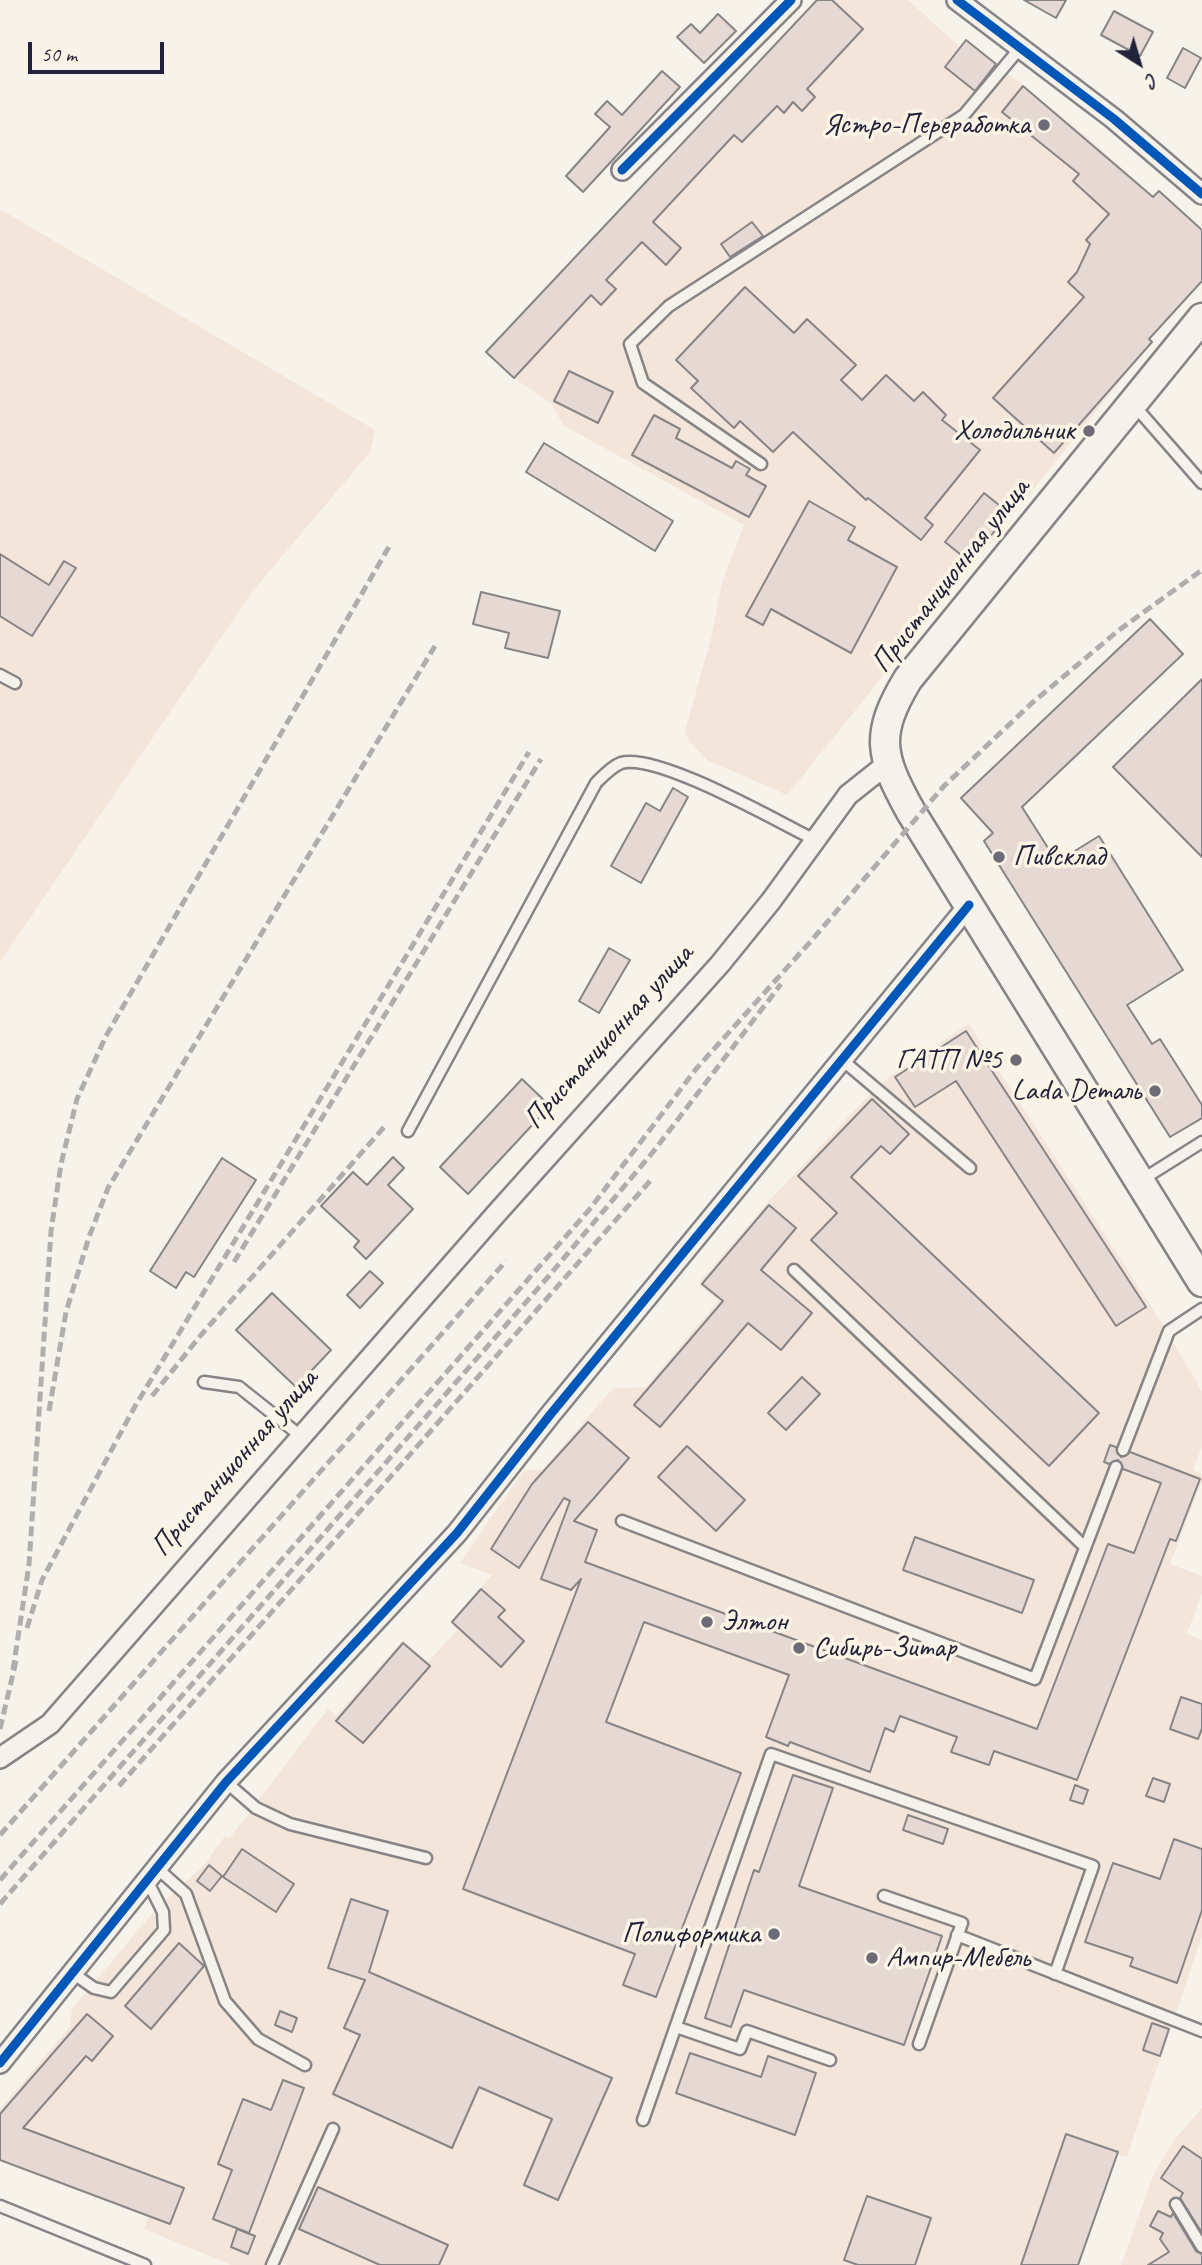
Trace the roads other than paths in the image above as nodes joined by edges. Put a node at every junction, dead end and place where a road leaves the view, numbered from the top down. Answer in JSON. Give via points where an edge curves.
{"nodes":[{"id":1,"x":791,"y":0,"type":"edge"},
{"id":2,"x":957,"y":0,"type":"edge"},
{"id":3,"x":1020,"y":48,"type":"junction"},
{"id":4,"x":622,"y":170,"type":"dead end"},
{"id":5,"x":1202,"y":194,"type":"edge"},
{"id":6,"x":1202,"y":318,"type":"edge"},
{"id":7,"x":1132,"y":402,"type":"junction"},
{"id":8,"x":761,"y":464,"type":"dead end"},
{"id":9,"x":1202,"y":483,"type":"edge"},
{"id":10,"x":0,"y":675,"type":"edge"},
{"id":11,"x":15,"y":683,"type":"dead end"},
{"id":12,"x":887,"y":764,"type":"junction"},
{"id":13,"x":815,"y":840,"type":"junction"},
{"id":14,"x":969,"y":905,"type":"junction"},
{"id":15,"x":841,"y":1059,"type":"junction"},
{"id":16,"x":408,"y":1130,"type":"dead end"},
{"id":17,"x":1202,"y":1142,"type":"edge"},
{"id":18,"x":970,"y":1168,"type":"dead end"},
{"id":19,"x":1139,"y":1181,"type":"junction"},
{"id":20,"x":794,"y":1270,"type":"dead end"},
{"id":21,"x":1202,"y":1282,"type":"edge"},
{"id":22,"x":1202,"y":1309,"type":"edge"},
{"id":23,"x":204,"y":1382,"type":"dead end"},
{"id":24,"x":303,"y":1437,"type":"junction"},
{"id":25,"x":1123,"y":1450,"type":"dead end"},
{"id":26,"x":1116,"y":1466,"type":"dead end"},
{"id":27,"x":622,"y":1521,"type":"dead end"},
{"id":28,"x":1085,"y":1547,"type":"junction"},
{"id":29,"x":0,"y":1758,"type":"edge"},
{"id":30,"x":226,"y":1782,"type":"junction"},
{"id":31,"x":426,"y":1858,"type":"dead end"},
{"id":32,"x":153,"y":1875,"type":"junction"},
{"id":33,"x":884,"y":1896,"type":"dead end"},
{"id":34,"x":957,"y":1935,"type":"junction"},
{"id":35,"x":71,"y":1971,"type":"junction"},
{"id":36,"x":1055,"y":1974,"type":"junction"},
{"id":37,"x":676,"y":2027,"type":"junction"},
{"id":38,"x":1202,"y":2031,"type":"edge"},
{"id":39,"x":919,"y":2044,"type":"dead end"},
{"id":40,"x":830,"y":2060,"type":"dead end"},
{"id":41,"x":0,"y":2063,"type":"edge"},
{"id":42,"x":305,"y":2064,"type":"dead end"},
{"id":43,"x":643,"y":2120,"type":"dead end"},
{"id":44,"x":333,"y":2129,"type":"dead end"},
{"id":45,"x":1176,"y":2204,"type":"dead end"},
{"id":46,"x":0,"y":2206,"type":"edge"},
{"id":47,"x":1202,"y":2247,"type":"edge"},
{"id":48,"x":145,"y":2265,"type":"edge"},
{"id":49,"x":272,"y":2265,"type":"edge"}],
"edges":[{"from":1,"to":4,"type":"street"},
{"from":2,"to":3,"type":"street"},
{"from":3,"to":5,"type":"street"},
{"from":3,"to":8,"type":"lane","via":[[964,115],[669,306],[630,344],[643,383]]},
{"from":6,"to":7,"type":"main road","name":"Пристанционная улица"},
{"from":7,"to":9,"type":"lane"},
{"from":7,"to":12,"type":"main road","name":"Пристанционная улица","via":[[908,679],[890,708],[884,739]]},
{"from":10,"to":11,"type":"lane"},
{"from":12,"to":13,"type":"street","name":"Пристанционная улица","via":[[848,795]]},
{"from":12,"to":14,"type":"main road"},
{"from":13,"to":16,"type":"lane","via":[[681,774],[639,762],[609,770],[596,783]]},
{"from":13,"to":24,"type":"street","name":"Пристанционная улица","via":[[720,964]]},
{"from":14,"to":15,"type":"street"},
{"from":14,"to":19,"type":"main road"},
{"from":15,"to":18,"type":"lane"},
{"from":15,"to":30,"type":"street","via":[[457,1533]]},
{"from":17,"to":19,"type":"lane"},
{"from":19,"to":21,"type":"main road"},
{"from":20,"to":28,"type":"lane"},
{"from":22,"to":25,"type":"lane","via":[[1169,1331]]},
{"from":23,"to":24,"type":"lane","via":[[239,1387]]},
{"from":24,"to":29,"type":"street","name":"Пристанционная улица","via":[[50,1724]]},
{"from":26,"to":28,"type":"lane"},
{"from":27,"to":28,"type":"lane","via":[[1035,1679]]},
{"from":30,"to":31,"type":"lane","via":[[256,1808],[290,1824]]},
{"from":30,"to":32,"type":"street"},
{"from":32,"to":35,"type":"street"},
{"from":32,"to":35,"type":"lane","via":[[164,1930],[111,1992],[94,1988]]},
{"from":32,"to":42,"type":"lane","via":[[187,1894],[225,2001],[258,2039]]},
{"from":33,"to":34,"type":"lane","via":[[961,1923]]},
{"from":34,"to":36,"type":"lane"},
{"from":34,"to":39,"type":"lane"},
{"from":35,"to":41,"type":"street"},
{"from":36,"to":37,"type":"lane","via":[[1093,1866],[771,1754]]},
{"from":36,"to":38,"type":"lane"},
{"from":37,"to":40,"type":"lane","via":[[740,2049],[747,2031]]},
{"from":37,"to":43,"type":"lane"},
{"from":44,"to":49,"type":"lane"},
{"from":45,"to":47,"type":"lane"},
{"from":46,"to":48,"type":"lane"}]}
